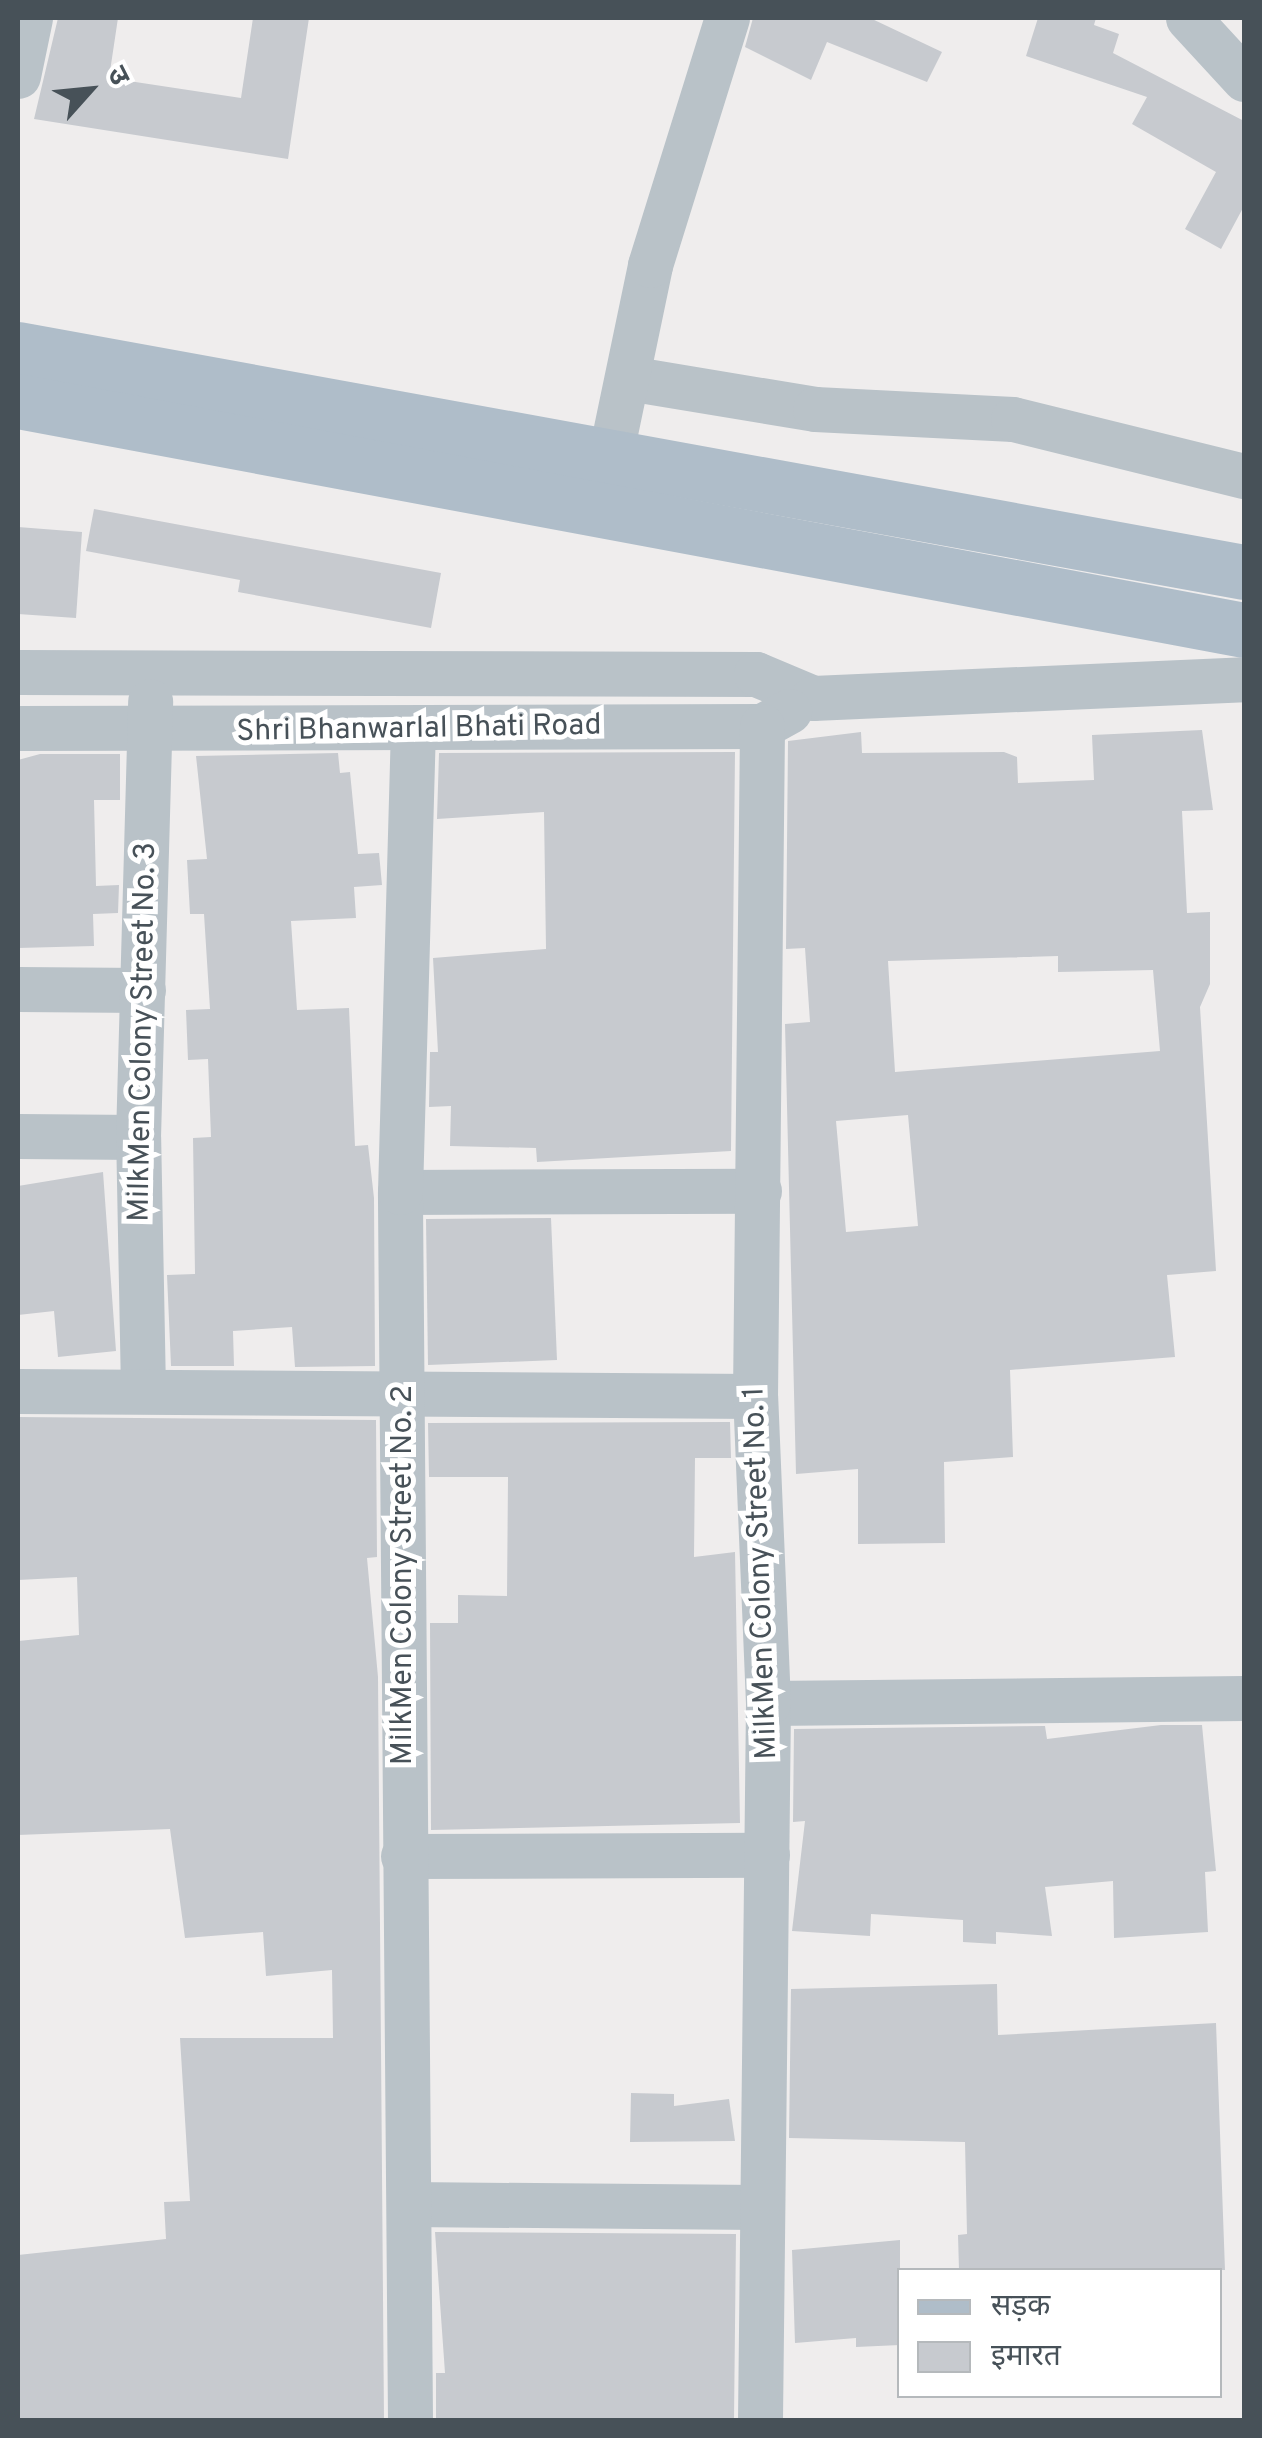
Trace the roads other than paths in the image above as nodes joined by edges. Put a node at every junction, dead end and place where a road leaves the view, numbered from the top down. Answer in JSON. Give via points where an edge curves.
{"nodes":[{"id":1,"x":30,"y":18,"type":"edge"},
{"id":2,"x":727,"y":18,"type":"edge"},
{"id":3,"x":1188,"y":18,"type":"edge"},
{"id":4,"x":18,"y":76,"type":"edge"},
{"id":5,"x":1244,"y":79,"type":"edge"},
{"id":6,"x":18,"y":349,"type":"edge"},
{"id":7,"x":18,"y":401,"type":"edge"},
{"id":8,"x":620,"y":414,"type":"junction"},
{"id":9,"x":1244,"y":476,"type":"edge"},
{"id":10,"x":1244,"y":572,"type":"edge"},
{"id":11,"x":1244,"y":630,"type":"edge"},
{"id":12,"x":18,"y":672,"type":"edge"},
{"id":13,"x":150,"y":674,"type":"junction"},
{"id":14,"x":1244,"y":679,"type":"edge"},
{"id":15,"x":813,"y":698,"type":"junction"},
{"id":16,"x":762,"y":726,"type":"junction"},
{"id":17,"x":18,"y":728,"type":"edge"},
{"id":18,"x":413,"y":730,"type":"junction"},
{"id":19,"x":150,"y":732,"type":"junction"},
{"id":20,"x":18,"y":989,"type":"edge"},
{"id":21,"x":143,"y":990,"type":"junction"},
{"id":22,"x":18,"y":1136,"type":"edge"},
{"id":23,"x":138,"y":1137,"type":"junction"},
{"id":24,"x":759,"y":1191,"type":"junction"},
{"id":25,"x":400,"y":1192,"type":"junction"},
{"id":26,"x":143,"y":1390,"type":"junction"},
{"id":27,"x":18,"y":1391,"type":"edge"},
{"id":28,"x":404,"y":1395,"type":"junction"},
{"id":29,"x":755,"y":1396,"type":"junction"},
{"id":30,"x":1244,"y":1698,"type":"edge"},
{"id":31,"x":768,"y":1703,"type":"junction"},
{"id":32,"x":404,"y":1856,"type":"junction"},
{"id":33,"x":767,"y":1856,"type":"junction"},
{"id":34,"x":409,"y":2204,"type":"junction"},
{"id":35,"x":758,"y":2207,"type":"junction"},
{"id":36,"x":410,"y":2420,"type":"edge"},
{"id":37,"x":760,"y":2420,"type":"edge"}],
"edges":[{"from":1,"to":4,"type":"street"},
{"from":2,"to":8,"type":"street","via":[[650,264]]},
{"from":3,"to":5,"type":"street"},
{"from":6,"to":8,"type":"main road"},
{"from":7,"to":11,"type":"main road"},
{"from":8,"to":9,"type":"street","via":[[815,410],[1050,424]]},
{"from":8,"to":10,"type":"main road"},
{"from":12,"to":13,"type":"street","name":"Shri Bhanwarlal Bhati Road"},
{"from":13,"to":15,"type":"street","name":"Shri Bhanwarlal Bhati Road","via":[[756,674]]},
{"from":13,"to":19,"type":"street","name":"MilkMen Colony Street No. 3"},
{"from":14,"to":15,"type":"street","name":"Shri Bhanwarlal Bhati Road"},
{"from":15,"to":16,"type":"street","name":"Shri Bhanwarlal Bhati Road"},
{"from":16,"to":18,"type":"street","name":"Shri Bhanwarlal Bhati Road"},
{"from":16,"to":24,"type":"street","name":"MilkMen Colony Street No. 1"},
{"from":17,"to":19,"type":"street","name":"Shri Bhanwarlal Bhati Road"},
{"from":18,"to":19,"type":"street","name":"Shri Bhanwarlal Bhati Road"},
{"from":18,"to":25,"type":"street","name":"MilkMen Colony Street No. 2"},
{"from":19,"to":21,"type":"street","name":"MilkMen Colony Street No. 3"},
{"from":20,"to":21,"type":"street"},
{"from":21,"to":23,"type":"street","name":"MilkMen Colony Street No. 3"},
{"from":22,"to":23,"type":"street"},
{"from":23,"to":26,"type":"street","name":"MilkMen Colony Street No. 3"},
{"from":24,"to":25,"type":"street"},
{"from":24,"to":29,"type":"street","name":"MilkMen Colony Street No. 1"},
{"from":25,"to":28,"type":"street","name":"MilkMen Colony Street No. 2"},
{"from":26,"to":27,"type":"street"},
{"from":26,"to":28,"type":"street"},
{"from":28,"to":29,"type":"street"},
{"from":28,"to":32,"type":"street","name":"MilkMen Colony Street No. 2"},
{"from":29,"to":31,"type":"street","name":"MilkMen Colony Street No. 1"},
{"from":30,"to":31,"type":"street"},
{"from":31,"to":33,"type":"street","name":"MilkMen Colony Street No. 1"},
{"from":32,"to":33,"type":"street"},
{"from":32,"to":34,"type":"street","name":"MilkMen Colony Street No. 2"},
{"from":33,"to":35,"type":"street","name":"MilkMen Colony Street No. 1"},
{"from":34,"to":35,"type":"street"},
{"from":34,"to":36,"type":"street","name":"MilkMen Colony Street No. 2"},
{"from":35,"to":37,"type":"street","name":"MilkMen Colony Street No. 1"}]}
